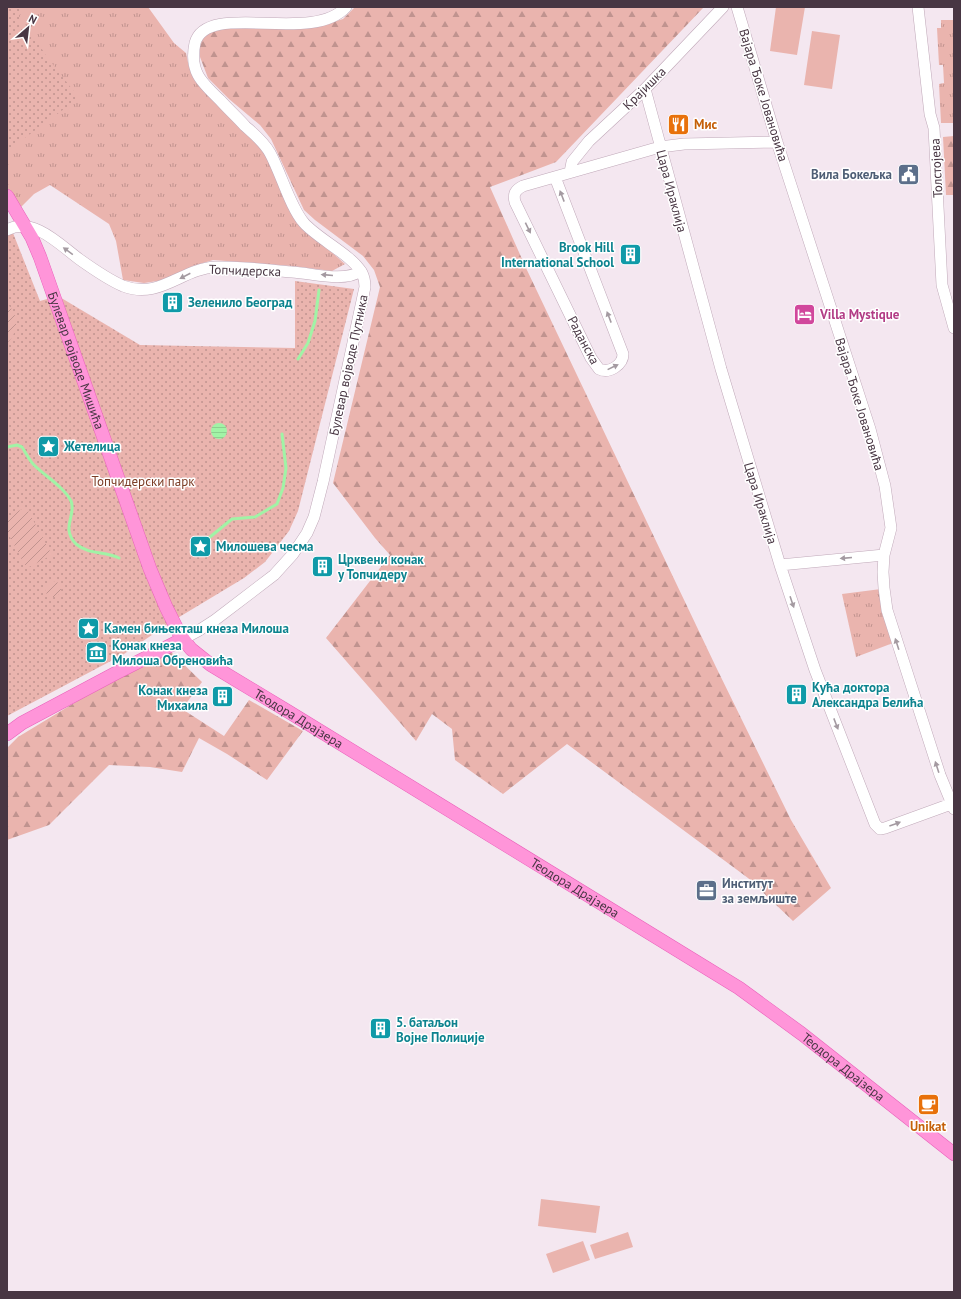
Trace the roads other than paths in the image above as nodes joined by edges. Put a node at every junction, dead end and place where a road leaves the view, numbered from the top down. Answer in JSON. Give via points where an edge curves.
{"nodes":[{"id":1,"x":346,"y":7,"type":"edge"},
{"id":2,"x":723,"y":7,"type":"edge"},
{"id":3,"x":737,"y":7,"type":"edge"},
{"id":4,"x":918,"y":7,"type":"edge"},
{"id":5,"x":645,"y":89,"type":"junction"},
{"id":6,"x":778,"y":142,"type":"junction"},
{"id":7,"x":660,"y":147,"type":"junction"},
{"id":8,"x":570,"y":172,"type":"junction"},
{"id":9,"x":555,"y":176,"type":"junction"},
{"id":10,"x":7,"y":196,"type":"edge"},
{"id":11,"x":25,"y":226,"type":"junction"},
{"id":12,"x":7,"y":230,"type":"edge"},
{"id":13,"x":361,"y":271,"type":"junction"},
{"id":14,"x":954,"y":328,"type":"edge"},
{"id":15,"x":884,"y":555,"type":"junction"},
{"id":16,"x":780,"y":565,"type":"junction"},
{"id":17,"x":183,"y":639,"type":"junction"},
{"id":18,"x":7,"y":734,"type":"edge"},
{"id":19,"x":952,"y":806,"type":"edge"},
{"id":20,"x":954,"y":1154,"type":"edge"}],
"edges":[{"from":1,"to":13,"type":"street","via":[[324,20],[312,22],[258,18],[224,19],[209,23],[200,31],[194,50],[198,76],[267,149],[304,223]]},
{"from":2,"to":5,"type":"street","name":"Крајишка"},
{"from":3,"to":6,"type":"street","name":"Вајара Ђоке Јовановића"},
{"from":4,"to":14,"type":"street","name":"Толстојева","via":[[930,114],[934,128],[942,285]]},
{"from":5,"to":7,"type":"street","name":"Цара Ираклија"},
{"from":5,"to":8,"type":"street","name":"Крајишка","via":[[589,141],[572,162]]},
{"from":6,"to":7,"type":"street","name":"Раданска"},
{"from":6,"to":15,"type":"street","name":"Вајара Ђоке Јовановића","via":[[870,429],[885,486],[891,528]]},
{"from":7,"to":8,"type":"street","name":"Раданска"},
{"from":7,"to":16,"type":"street","name":"Цара Ираклија","via":[[721,369]]},
{"from":8,"to":9,"type":"street","name":"Раданска"},
{"from":9,"to":9,"type":"street","name":"Раданска","one_way":true,"via":[[518,188],[514,192],[515,202],[591,358],[599,369],[607,370],[619,365],[623,354]]},
{"from":10,"to":11,"type":"main road","name":"Булевар војводе Мишића"},
{"from":11,"to":12,"type":"street"},
{"from":13,"to":11,"type":"street","name":"Топчидерска","one_way":true,"via":[[343,276],[208,268],[165,286],[138,289],[123,286],[103,275],[45,234]]},
{"from":11,"to":17,"type":"main road","name":"Булевар војводе Мишића","via":[[40,257],[150,569],[166,608]]},
{"from":13,"to":17,"type":"street","name":"Булевар војводе Путника","via":[[364,290],[323,482],[310,528],[293,554],[274,575],[214,620]]},
{"from":15,"to":16,"type":"street","one_way":true},
{"from":19,"to":15,"type":"street","name":"Вајара Ђоке Јовановића","one_way":true,"via":[[887,610]]},
{"from":16,"to":19,"type":"street","name":"Цара Ираклија","one_way":true,"via":[[815,670],[877,827],[885,828]]},
{"from":17,"to":18,"type":"main road","via":[[22,722]]},
{"from":17,"to":20,"type":"main road","name":"Теодора Драјзера","via":[[196,654],[211,665],[739,988],[802,1034]]}]}
